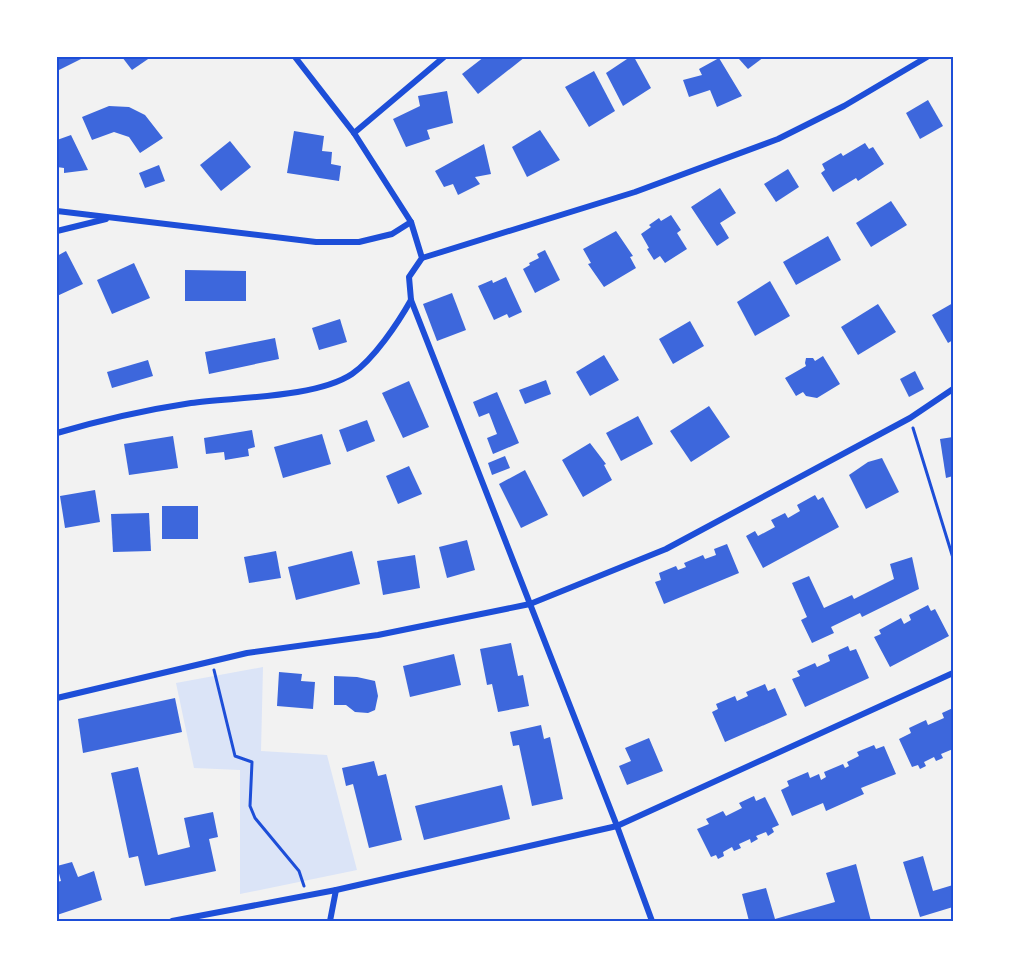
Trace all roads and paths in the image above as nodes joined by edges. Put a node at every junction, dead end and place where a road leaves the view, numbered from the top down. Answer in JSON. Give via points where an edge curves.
{"nodes":[{"id":1,"x":295,"y":57,"type":"edge"},
{"id":2,"x":444,"y":57,"type":"edge"},
{"id":3,"x":927,"y":57,"type":"edge"},
{"id":4,"x":354,"y":133,"type":"junction"},
{"id":5,"x":57,"y":211,"type":"edge"},
{"id":6,"x":109,"y":218,"type":"junction"},
{"id":7,"x":411,"y":222,"type":"junction"},
{"id":8,"x":57,"y":231,"type":"edge"},
{"id":9,"x":422,"y":258,"type":"junction"},
{"id":10,"x":411,"y":300,"type":"junction"},
{"id":11,"x":953,"y":389,"type":"edge"},
{"id":12,"x":910,"y":418,"type":"junction"},
{"id":13,"x":57,"y":433,"type":"edge"},
{"id":14,"x":953,"y":558,"type":"edge"},
{"id":15,"x":530,"y":604,"type":"junction"},
{"id":16,"x":212,"y":662,"type":"junction"},
{"id":17,"x":953,"y":674,"type":"edge"},
{"id":18,"x":57,"y":698,"type":"edge"},
{"id":19,"x":617,"y":826,"type":"junction"},
{"id":20,"x":336,"y":890,"type":"junction"},
{"id":21,"x":307,"y":896,"type":"junction"},
{"id":22,"x":172,"y":921,"type":"edge"},
{"id":23,"x":330,"y":921,"type":"edge"},
{"id":24,"x":652,"y":921,"type":"edge"}],
"edges":[{"from":1,"to":4,"type":"street"},
{"from":2,"to":4,"type":"street"},
{"from":3,"to":9,"type":"street","via":[[778,139],[635,192]]},
{"from":4,"to":7,"type":"street"},
{"from":5,"to":6,"type":"street"},
{"from":6,"to":7,"type":"street","via":[[316,242],[359,242],[392,234]]},
{"from":6,"to":8,"type":"street"},
{"from":7,"to":9,"type":"street"},
{"from":9,"to":10,"type":"street","via":[[409,277]]},
{"from":10,"to":13,"type":"street","via":[[400,320],[366,361],[334,383],[296,392],[191,403],[107,418]]},
{"from":10,"to":15,"type":"street"},
{"from":11,"to":12,"type":"street"},
{"from":12,"to":14,"type":"path"},
{"from":12,"to":15,"type":"street","via":[[666,549]]},
{"from":15,"to":16,"type":"street","via":[[378,635],[260,651]]},
{"from":15,"to":19,"type":"street"},
{"from":16,"to":18,"type":"street"},
{"from":16,"to":21,"type":"path","via":[[235,756],[252,762],[250,806],[255,818],[299,871]]},
{"from":17,"to":19,"type":"street"},
{"from":19,"to":20,"type":"street"},
{"from":19,"to":24,"type":"street"},
{"from":20,"to":21,"type":"street"},
{"from":20,"to":23,"type":"street"},
{"from":21,"to":22,"type":"street"}]}
